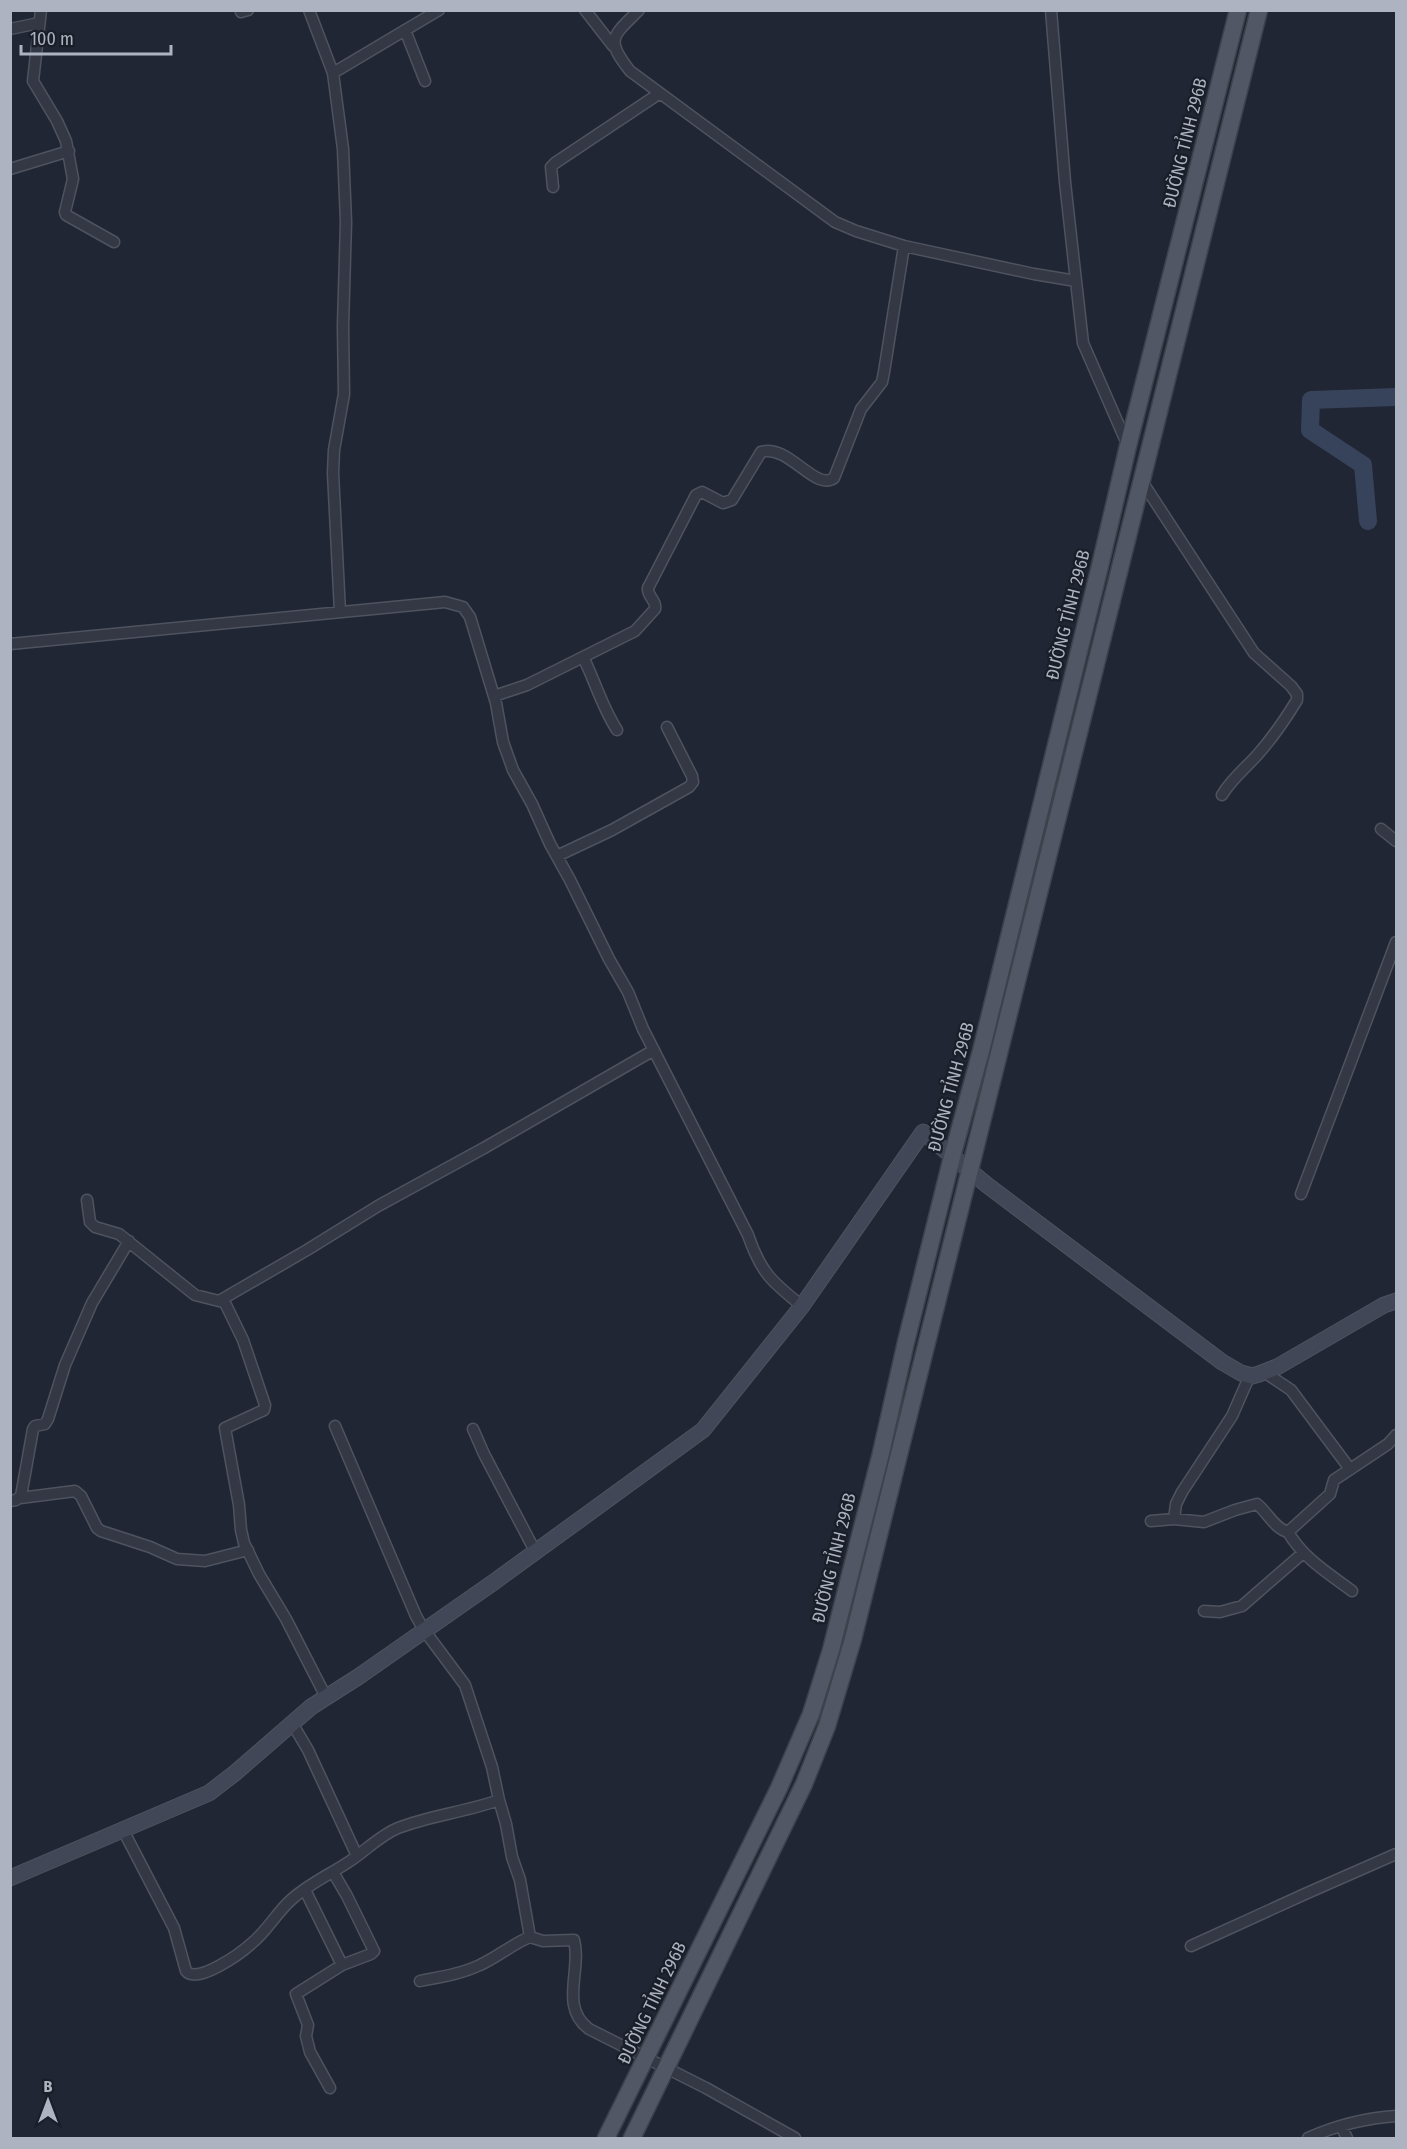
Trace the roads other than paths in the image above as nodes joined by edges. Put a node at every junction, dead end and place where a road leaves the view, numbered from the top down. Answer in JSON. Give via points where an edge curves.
{"nodes":[{"id":1,"x":41,"y":10,"type":"edge"},
{"id":2,"x":309,"y":10,"type":"edge"},
{"id":3,"x":439,"y":10,"type":"edge"},
{"id":4,"x":585,"y":10,"type":"edge"},
{"id":5,"x":639,"y":10,"type":"edge"},
{"id":6,"x":1051,"y":10,"type":"edge"},
{"id":7,"x":1238,"y":10,"type":"edge"},
{"id":8,"x":1259,"y":10,"type":"edge"},
{"id":9,"x":39,"y":23,"type":"junction"},
{"id":10,"x":10,"y":29,"type":"edge"},
{"id":11,"x":405,"y":30,"type":"junction"},
{"id":12,"x":613,"y":46,"type":"junction"},
{"id":13,"x":333,"y":73,"type":"junction"},
{"id":14,"x":425,"y":81,"type":"dead end"},
{"id":15,"x":660,"y":93,"type":"junction"},
{"id":16,"x":69,"y":152,"type":"junction"},
{"id":17,"x":10,"y":169,"type":"edge"},
{"id":18,"x":553,"y":187,"type":"dead end"},
{"id":19,"x":114,"y":242,"type":"dead end"},
{"id":20,"x":904,"y":246,"type":"junction"},
{"id":21,"x":1076,"y":281,"type":"junction"},
{"id":22,"x":1128,"y":446,"type":"junction"},
{"id":23,"x":1143,"y":483,"type":"junction"},
{"id":24,"x":340,"y":612,"type":"junction"},
{"id":25,"x":10,"y":644,"type":"edge"},
{"id":26,"x":583,"y":657,"type":"junction"},
{"id":27,"x":494,"y":696,"type":"junction"},
{"id":28,"x":667,"y":727,"type":"dead end"},
{"id":29,"x":617,"y":730,"type":"dead end"},
{"id":30,"x":1222,"y":795,"type":"dead end"},
{"id":31,"x":1381,"y":829,"type":"dead end"},
{"id":32,"x":1396,"y":841,"type":"edge"},
{"id":33,"x":557,"y":856,"type":"junction"},
{"id":34,"x":1396,"y":942,"type":"edge"},
{"id":35,"x":654,"y":1050,"type":"junction"},
{"id":36,"x":952,"y":1157,"type":"junction"},
{"id":37,"x":969,"y":1170,"type":"junction"},
{"id":38,"x":1301,"y":1194,"type":"dead end"},
{"id":39,"x":87,"y":1200,"type":"dead end"},
{"id":40,"x":129,"y":1241,"type":"junction"},
{"id":41,"x":219,"y":1301,"type":"junction"},
{"id":42,"x":1396,"y":1301,"type":"edge"},
{"id":43,"x":802,"y":1306,"type":"junction"},
{"id":44,"x":1257,"y":1374,"type":"junction"},
{"id":45,"x":335,"y":1426,"type":"dead end"},
{"id":46,"x":473,"y":1429,"type":"dead end"},
{"id":47,"x":1396,"y":1436,"type":"edge"},
{"id":48,"x":1350,"y":1469,"type":"junction"},
{"id":49,"x":15,"y":1500,"type":"edge"},
{"id":50,"x":1174,"y":1519,"type":"junction"},
{"id":51,"x":1151,"y":1521,"type":"dead end"},
{"id":52,"x":1288,"y":1532,"type":"junction"},
{"id":53,"x":248,"y":1550,"type":"junction"},
{"id":54,"x":535,"y":1551,"type":"junction"},
{"id":55,"x":1303,"y":1553,"type":"junction"},
{"id":56,"x":1352,"y":1591,"type":"dead end"},
{"id":57,"x":1203,"y":1611,"type":"dead end"},
{"id":58,"x":424,"y":1630,"type":"junction"},
{"id":59,"x":326,"y":1697,"type":"junction"},
{"id":60,"x":292,"y":1723,"type":"junction"},
{"id":61,"x":499,"y":1800,"type":"junction"},
{"id":62,"x":123,"y":1830,"type":"junction"},
{"id":63,"x":1396,"y":1854,"type":"edge"},
{"id":64,"x":357,"y":1856,"type":"junction"},
{"id":65,"x":333,"y":1872,"type":"junction"},
{"id":66,"x":10,"y":1878,"type":"edge"},
{"id":67,"x":305,"y":1890,"type":"junction"},
{"id":68,"x":530,"y":1937,"type":"junction"},
{"id":69,"x":1191,"y":1946,"type":"dead end"},
{"id":70,"x":342,"y":1965,"type":"junction"},
{"id":71,"x":420,"y":1981,"type":"dead end"},
{"id":72,"x":646,"y":2058,"type":"junction"},
{"id":73,"x":667,"y":2070,"type":"junction"},
{"id":74,"x":330,"y":2088,"type":"dead end"},
{"id":75,"x":1396,"y":2116,"type":"edge"},
{"id":76,"x":1341,"y":2126,"type":"junction"},
{"id":77,"x":606,"y":2139,"type":"edge"},
{"id":78,"x":632,"y":2139,"type":"edge"},
{"id":79,"x":795,"y":2139,"type":"edge"},
{"id":80,"x":1308,"y":2139,"type":"edge"},
{"id":81,"x":1347,"y":2139,"type":"edge"}],
"edges":[{"from":1,"to":9,"type":"street"},
{"from":2,"to":13,"type":"street"},
{"from":3,"to":11,"type":"street"},
{"from":4,"to":12,"type":"street"},
{"from":5,"to":12,"type":"street","via":[[614,39]]},
{"from":6,"to":21,"type":"street"},
{"from":7,"to":22,"type":"main road","name":"ĐƯỜNG TỈNH 296B"},
{"from":8,"to":23,"type":"main road","name":"ĐƯỜNG TỈNH 296B"},
{"from":9,"to":10,"type":"street"},
{"from":9,"to":16,"type":"street","via":[[33,81],[57,121]]},
{"from":11,"to":13,"type":"street"},
{"from":11,"to":14,"type":"street"},
{"from":12,"to":15,"type":"street","via":[[630,70]]},
{"from":13,"to":24,"type":"street","via":[[343,149],[346,222],[344,394],[333,473]]},
{"from":15,"to":18,"type":"street","via":[[550,167]]},
{"from":15,"to":20,"type":"street","via":[[835,222]]},
{"from":16,"to":17,"type":"street"},
{"from":16,"to":19,"type":"street","via":[[73,178],[66,215]]},
{"from":20,"to":21,"type":"street"},
{"from":20,"to":26,"type":"street","via":[[882,382],[861,409],[834,478],[825,481],[769,450],[761,452],[732,500],[723,503],[698,493],[648,588],[655,609],[635,631]]},
{"from":21,"to":22,"type":"street","via":[[1083,343]]},
{"from":22,"to":36,"type":"main road","name":"ĐƯỜNG TỈNH 296B"},
{"from":23,"to":30,"type":"street","via":[[1254,653],[1298,694],[1280,728]]},
{"from":23,"to":37,"type":"main road","name":"ĐƯỜNG TỈNH 296B"},
{"from":24,"to":25,"type":"street"},
{"from":24,"to":27,"type":"street","via":[[445,602],[464,607],[471,617]]},
{"from":26,"to":27,"type":"street","via":[[527,685]]},
{"from":26,"to":29,"type":"street"},
{"from":27,"to":33,"type":"street","via":[[505,750]]},
{"from":28,"to":33,"type":"street","via":[[692,776],[689,787]]},
{"from":31,"to":32,"type":"street"},
{"from":33,"to":35,"type":"street"},
{"from":34,"to":38,"type":"street"},
{"from":35,"to":41,"type":"street"},
{"from":35,"to":43,"type":"street","via":[[762,1270]]},
{"from":36,"to":37,"type":"street"},
{"from":36,"to":43,"type":"street","via":[[923,1132]]},
{"from":36,"to":72,"type":"main road","name":"ĐƯỜNG TỈNH 296B","via":[[878,1465],[811,1714],[771,1806]]},
{"from":37,"to":44,"type":"street","via":[[1222,1362],[1241,1373]]},
{"from":37,"to":73,"type":"main road","name":"ĐƯỜNG TỈNH 296B","via":[[899,1462],[827,1726],[799,1795]]},
{"from":39,"to":40,"type":"street","via":[[90,1222],[95,1227]]},
{"from":40,"to":41,"type":"street","via":[[195,1295]]},
{"from":40,"to":49,"type":"street","via":[[92,1304],[65,1365],[48,1419],[33,1429]]},
{"from":41,"to":53,"type":"street","via":[[226,1305],[243,1340],[265,1405],[264,1410],[225,1428],[241,1530]]},
{"from":42,"to":44,"type":"street"},
{"from":43,"to":54,"type":"street","via":[[703,1430]]},
{"from":44,"to":48,"type":"street","via":[[1291,1390]]},
{"from":44,"to":50,"type":"street","via":[[1182,1492]]},
{"from":45,"to":58,"type":"street"},
{"from":46,"to":54,"type":"street"},
{"from":47,"to":48,"type":"street"},
{"from":48,"to":52,"type":"street","via":[[1334,1480],[1329,1494]]},
{"from":49,"to":53,"type":"street","via":[[75,1491],[101,1531],[177,1559],[205,1561]]},
{"from":50,"to":51,"type":"street"},
{"from":50,"to":52,"type":"street","via":[[1204,1522],[1257,1504],[1281,1530]]},
{"from":52,"to":55,"type":"street"},
{"from":53,"to":59,"type":"street"},
{"from":54,"to":58,"type":"street"},
{"from":55,"to":56,"type":"street"},
{"from":55,"to":57,"type":"street","via":[[1242,1606],[1220,1612]]},
{"from":58,"to":59,"type":"street"},
{"from":58,"to":61,"type":"street","via":[[465,1685]]},
{"from":59,"to":60,"type":"street"},
{"from":60,"to":62,"type":"street","via":[[209,1793]]},
{"from":60,"to":64,"type":"street"},
{"from":61,"to":64,"type":"street","via":[[395,1829]]},
{"from":61,"to":68,"type":"street"},
{"from":62,"to":66,"type":"street"},
{"from":62,"to":67,"type":"street","via":[[174,1928],[182,1964],[189,1975],[208,1972],[238,1955]]},
{"from":63,"to":69,"type":"street"},
{"from":64,"to":65,"type":"street"},
{"from":65,"to":67,"type":"street"},
{"from":65,"to":70,"type":"street","via":[[374,1951]]},
{"from":67,"to":70,"type":"street"},
{"from":68,"to":71,"type":"street","via":[[459,1974]]},
{"from":68,"to":72,"type":"street","via":[[543,1941],[574,1940],[572,1989],[580,2023]]},
{"from":70,"to":74,"type":"street","via":[[296,1994],[308,2025],[310,2052]]},
{"from":72,"to":73,"type":"street"},
{"from":72,"to":77,"type":"main road","name":"ĐƯỜNG TỈNH 296B"},
{"from":73,"to":78,"type":"main road","name":"ĐƯỜNG TỈNH 296B"},
{"from":73,"to":79,"type":"street"},
{"from":75,"to":76,"type":"street"},
{"from":76,"to":80,"type":"street"},
{"from":76,"to":81,"type":"street"}]}
